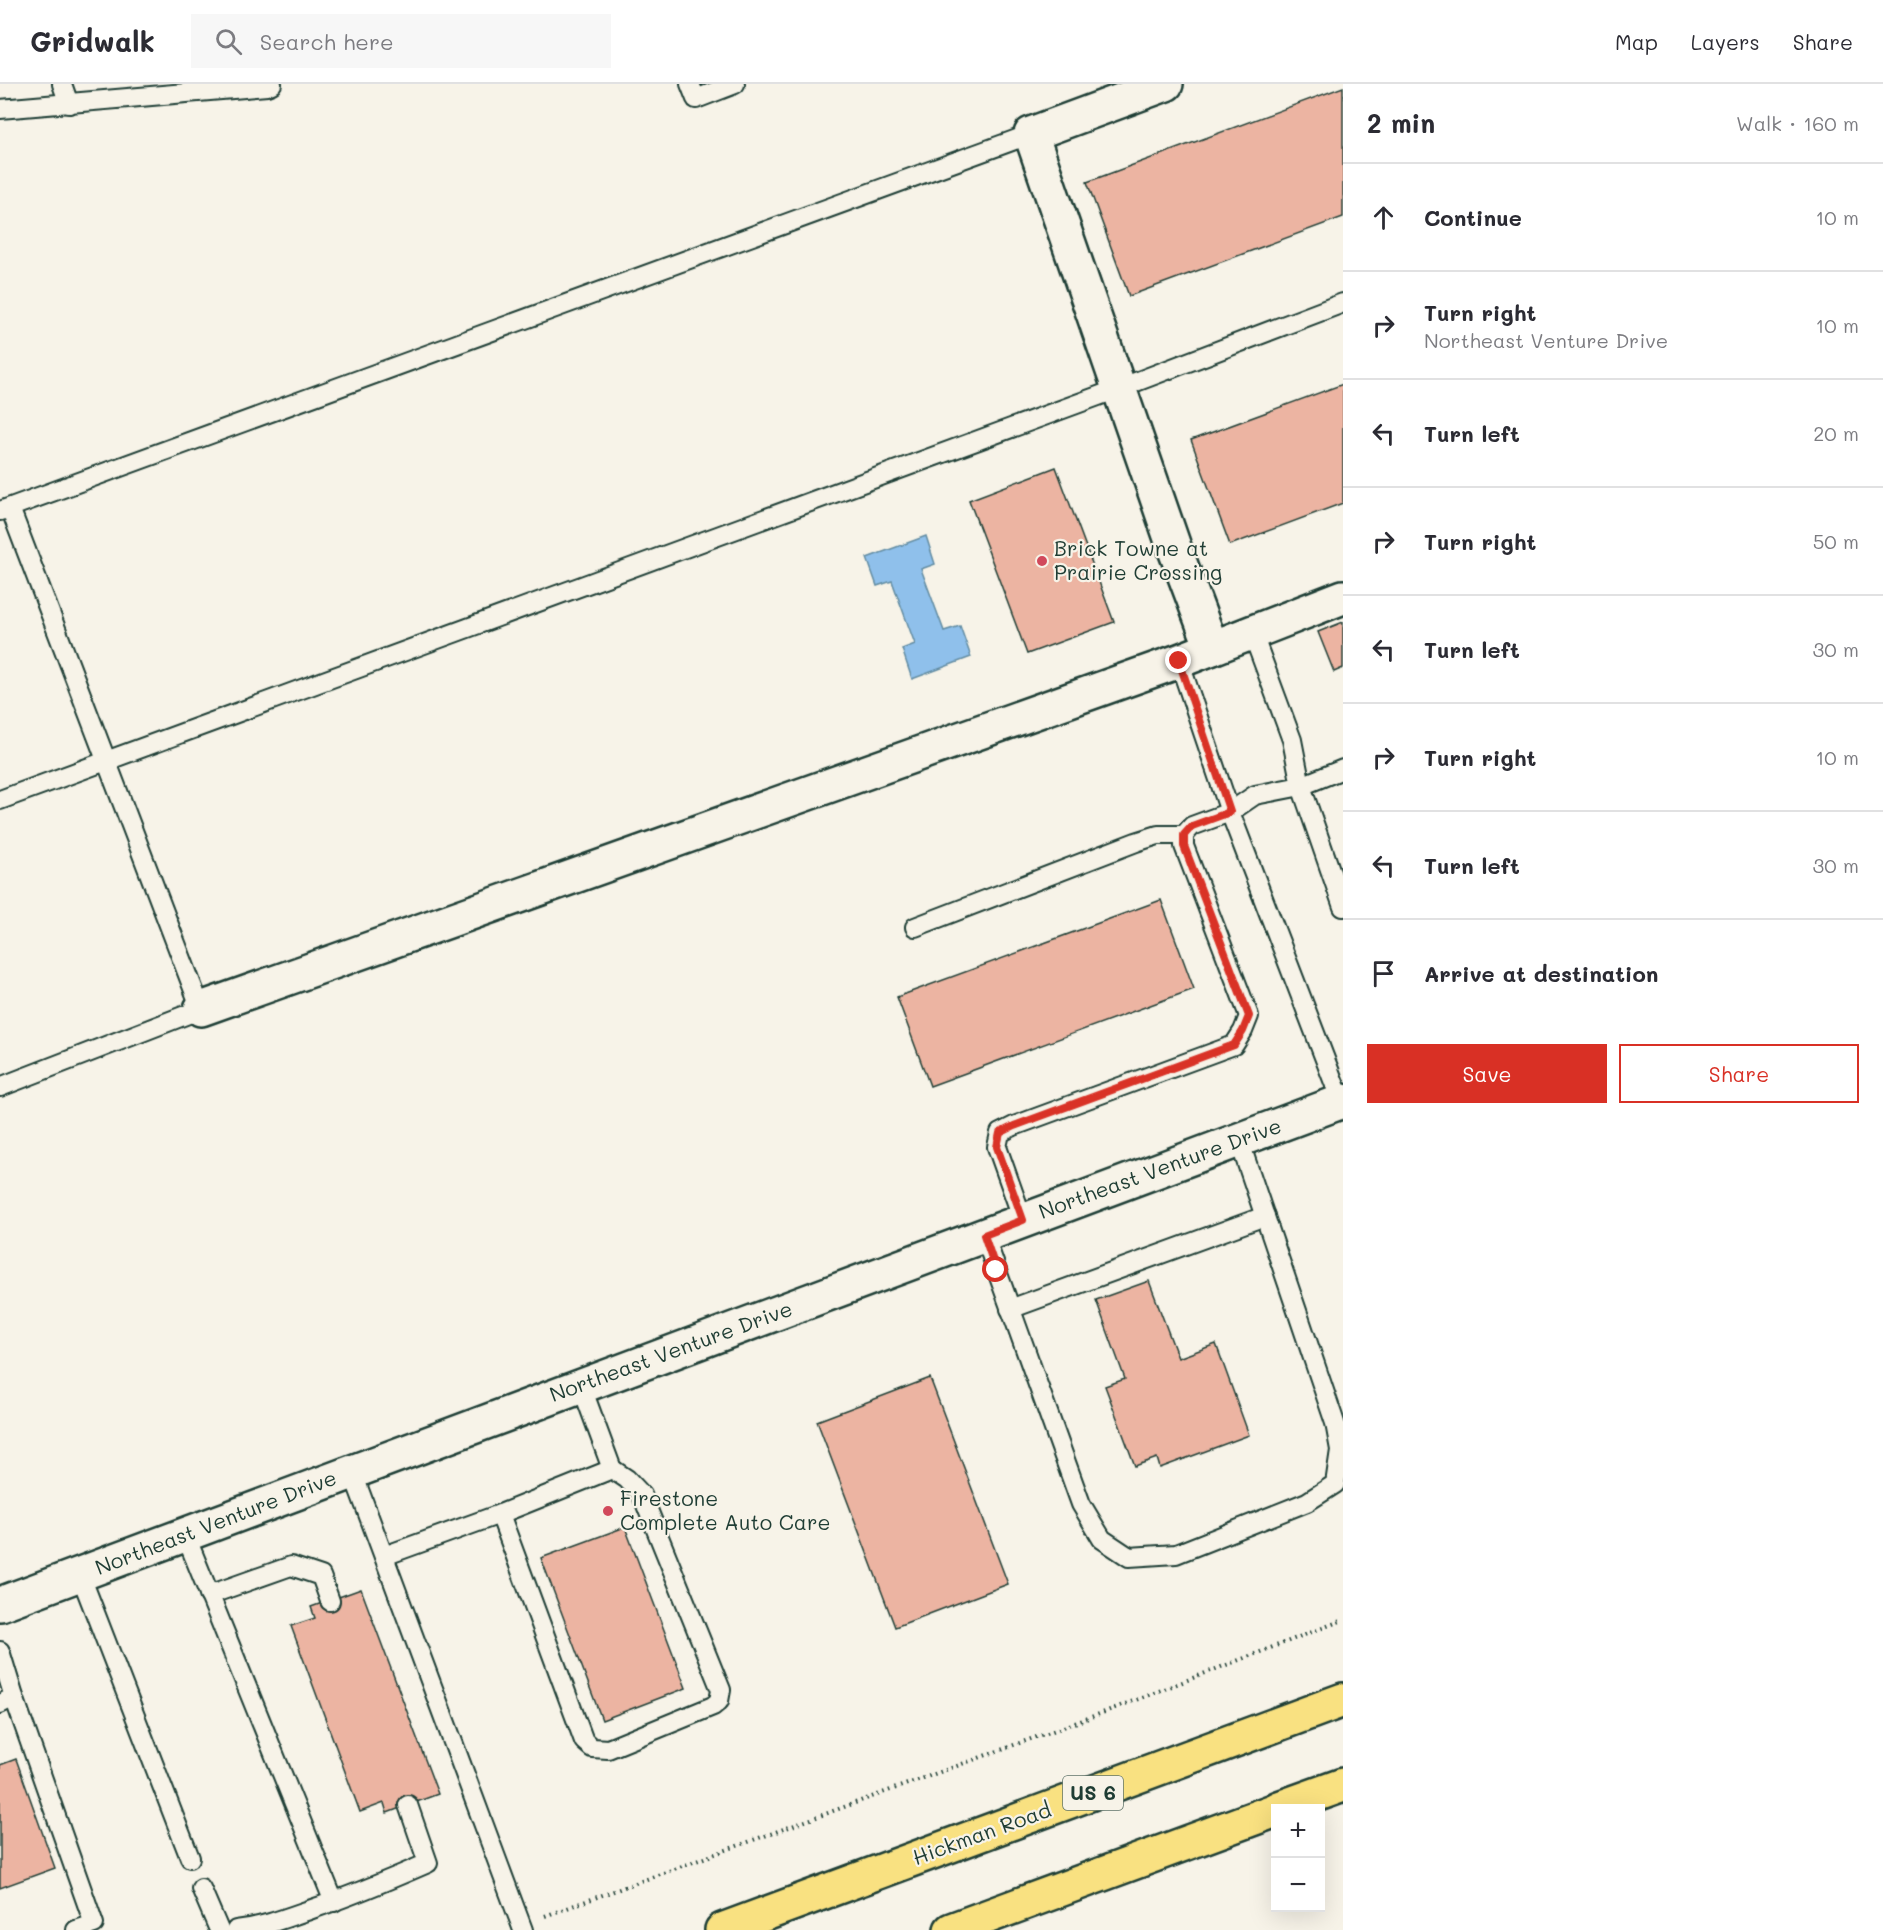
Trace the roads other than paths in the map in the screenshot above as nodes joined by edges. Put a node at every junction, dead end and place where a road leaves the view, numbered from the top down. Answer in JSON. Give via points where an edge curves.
{"nodes":[{"id":1,"x":62,"y":84,"type":"edge"},
{"id":2,"x":272,"y":84,"type":"edge"},
{"id":3,"x":690,"y":84,"type":"edge"},
{"id":4,"x":735,"y":84,"type":"edge"},
{"id":5,"x":1166,"y":84,"type":"edge"},
{"id":6,"x":69,"y":104,"type":"junction"},
{"id":7,"x":0,"y":110,"type":"edge"},
{"id":8,"x":1031,"y":134,"type":"junction"},
{"id":9,"x":1343,"y":303,"type":"edge"},
{"id":10,"x":1120,"y":388,"type":"junction"},
{"id":11,"x":5,"y":509,"type":"edge"},
{"id":12,"x":1343,"y":597,"type":"edge"},
{"id":13,"x":1252,"y":632,"type":"junction"},
{"id":14,"x":1212,"y":648,"type":"junction"},
{"id":15,"x":1179,"y":661,"type":"junction"},
{"id":16,"x":108,"y":761,"type":"junction"},
{"id":17,"x":1343,"y":769,"type":"edge"},
{"id":18,"x":1301,"y":786,"type":"junction"},
{"id":19,"x":0,"y":800,"type":"edge"},
{"id":20,"x":1230,"y":812,"type":"junction"},
{"id":21,"x":1184,"y":835,"type":"junction"},
{"id":22,"x":1343,"y":907,"type":"edge"},
{"id":23,"x":915,"y":927,"type":"dead end"},
{"id":24,"x":201,"y":1009,"type":"junction"},
{"id":25,"x":0,"y":1087,"type":"edge"},
{"id":26,"x":1342,"y":1103,"type":"edge"},
{"id":27,"x":1239,"y":1140,"type":"junction"},
{"id":28,"x":1265,"y":1216,"type":"junction"},
{"id":29,"x":1023,"y":1220,"type":"junction"},
{"id":30,"x":984,"y":1235,"type":"junction"},
{"id":31,"x":1010,"y":1310,"type":"junction"},
{"id":32,"x":581,"y":1386,"type":"junction"},
{"id":33,"x":612,"y":1469,"type":"junction"},
{"id":34,"x":352,"y":1471,"type":"junction"},
{"id":35,"x":500,"y":1514,"type":"junction"},
{"id":36,"x":184,"y":1534,"type":"junction"},
{"id":37,"x":384,"y":1557,"type":"junction"},
{"id":38,"x":80,"y":1574,"type":"junction"},
{"id":39,"x":209,"y":1595,"type":"junction"},
{"id":40,"x":330,"y":1601,"type":"dead end"},
{"id":41,"x":0,"y":1604,"type":"edge"},
{"id":42,"x":0,"y":1651,"type":"edge"},
{"id":43,"x":7,"y":1700,"type":"edge"},
{"id":44,"x":1343,"y":1700,"type":"edge"},
{"id":45,"x":1343,"y":1785,"type":"edge"},
{"id":46,"x":1291,"y":1804,"type":"edge"},
{"id":47,"x":408,"y":1805,"type":"dead end"},
{"id":48,"x":1271,"y":1811,"type":"edge"},
{"id":49,"x":190,"y":1857,"type":"dead end"},
{"id":50,"x":201,"y":1888,"type":"dead end"},
{"id":51,"x":334,"y":1902,"type":"junction"},
{"id":52,"x":522,"y":1928,"type":"edge"},
{"id":53,"x":76,"y":1930,"type":"edge"},
{"id":54,"x":219,"y":1930,"type":"edge"},
{"id":55,"x":236,"y":1930,"type":"edge"},
{"id":56,"x":722,"y":1930,"type":"edge"},
{"id":57,"x":951,"y":1930,"type":"edge"}],
"edges":[{"from":1,"to":6,"type":"lane"},
{"from":2,"to":6,"type":"lane"},
{"from":3,"to":4,"type":"lane","via":[[696,99]]},
{"from":5,"to":8,"type":"street"},
{"from":6,"to":7,"type":"lane"},
{"from":8,"to":10,"type":"street"},
{"from":8,"to":11,"type":"lane"},
{"from":9,"to":10,"type":"lane"},
{"from":10,"to":14,"type":"street"},
{"from":10,"to":16,"type":"lane"},
{"from":11,"to":16,"type":"lane"},
{"from":12,"to":13,"type":"street"},
{"from":13,"to":14,"type":"street"},
{"from":13,"to":18,"type":"lane","via":[[1292,740]]},
{"from":14,"to":15,"type":"street"},
{"from":15,"to":20,"type":"lane"},
{"from":15,"to":24,"type":"street"},
{"from":16,"to":19,"type":"lane"},
{"from":16,"to":24,"type":"lane"},
{"from":17,"to":18,"type":"lane"},
{"from":18,"to":20,"type":"lane","via":[[1255,795]]},
{"from":18,"to":22,"type":"lane"},
{"from":20,"to":21,"type":"lane","via":[[1192,826]]},
{"from":20,"to":26,"type":"lane"},
{"from":21,"to":23,"type":"lane","via":[[1158,835],[1136,842]]},
{"from":21,"to":29,"type":"lane","via":[[1184,846],[1249,1016],[1243,1031],[1234,1045],[1000,1133],[997,1147]]},
{"from":24,"to":25,"type":"lane"},
{"from":26,"to":27,"type":"street","name":"Northeast Venture Drive"},
{"from":27,"to":28,"type":"lane"},
{"from":27,"to":29,"type":"street","name":"Northeast Venture Drive"},
{"from":28,"to":31,"type":"lane"},
{"from":28,"to":31,"type":"lane","via":[[1335,1423],[1340,1450],[1335,1484],[1307,1502],[1176,1554],[1129,1557],[1102,1539],[1081,1504]]},
{"from":29,"to":30,"type":"street","name":"Northeast Venture Drive"},
{"from":30,"to":31,"type":"lane"},
{"from":30,"to":32,"type":"street","name":"Northeast Venture Drive"},
{"from":32,"to":33,"type":"lane"},
{"from":32,"to":34,"type":"street","name":"Northeast Venture Drive"},
{"from":33,"to":35,"type":"lane"},
{"from":33,"to":35,"type":"lane","via":[[642,1495],[721,1690],[719,1701],[712,1706],[618,1745],[592,1748],[584,1741]]},
{"from":34,"to":36,"type":"street","name":"Northeast Venture Drive"},
{"from":34,"to":37,"type":"lane"},
{"from":35,"to":37,"type":"lane"},
{"from":36,"to":38,"type":"street","name":"Northeast Venture Drive"},
{"from":36,"to":39,"type":"lane"},
{"from":37,"to":52,"type":"lane"},
{"from":38,"to":41,"type":"street","name":"Northeast Venture Drive"},
{"from":38,"to":49,"type":"lane"},
{"from":39,"to":40,"type":"lane","via":[[291,1566],[321,1576]]},
{"from":39,"to":51,"type":"lane"},
{"from":42,"to":43,"type":"lane"},
{"from":43,"to":53,"type":"lane","via":[[93,1923]]},
{"from":44,"to":56,"type":"highway","name":"Hickman Road","number":"US 6"},
{"from":45,"to":46,"type":"highway"},
{"from":47,"to":51,"type":"lane","via":[[428,1863]]},
{"from":48,"to":57,"type":"highway"},
{"from":50,"to":54,"type":"lane"},
{"from":51,"to":55,"type":"lane","via":[[261,1927]]}]}
